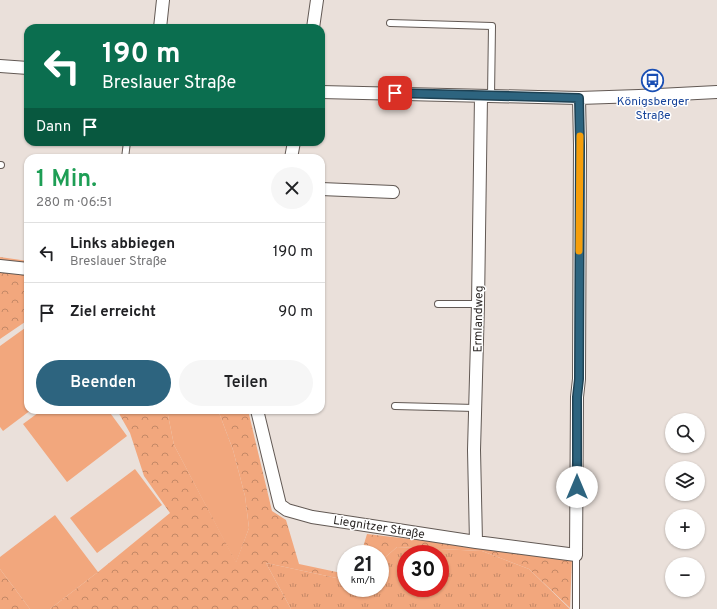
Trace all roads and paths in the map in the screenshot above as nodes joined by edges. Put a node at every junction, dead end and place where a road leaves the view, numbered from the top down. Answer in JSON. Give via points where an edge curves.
{"nodes":[{"id":1,"x":163,"y":0,"type":"edge"},
{"id":2,"x":317,"y":0,"type":"edge"},
{"id":3,"x":160,"y":24,"type":"edge"},
{"id":4,"x":314,"y":24,"type":"edge"},
{"id":5,"x":390,"y":24,"type":"dead end"},
{"id":6,"x":0,"y":66,"type":"edge"},
{"id":7,"x":24,"y":68,"type":"edge"},
{"id":8,"x":325,"y":92,"type":"edge"},
{"id":9,"x":717,"y":92,"type":"edge"},
{"id":10,"x":486,"y":96,"type":"junction"},
{"id":11,"x":579,"y":98,"type":"junction"},
{"id":12,"x":325,"y":188,"type":"edge"},
{"id":13,"x":393,"y":192,"type":"dead end"},
{"id":14,"x":0,"y":266,"type":"edge"},
{"id":15,"x":24,"y":269,"type":"edge"},
{"id":16,"x":438,"y":304,"type":"dead end"},
{"id":17,"x":478,"y":304,"type":"junction"},
{"id":18,"x":395,"y":406,"type":"dead end"},
{"id":19,"x":475,"y":408,"type":"junction"},
{"id":20,"x":258,"y":414,"type":"edge"},
{"id":21,"x":476,"y":542,"type":"junction"},
{"id":22,"x":576,"y":555,"type":"junction"},
{"id":23,"x":576,"y":609,"type":"edge"}],
"edges":[{"from":1,"to":3,"type":"street"},
{"from":2,"to":4,"type":"street"},
{"from":5,"to":10,"type":"lane","via":[[492,26]]},
{"from":6,"to":7,"type":"street"},
{"from":8,"to":10,"type":"street"},
{"from":9,"to":11,"type":"street"},
{"from":10,"to":11,"type":"street"},
{"from":10,"to":17,"type":"street","name":"Ermlandweg"},
{"from":11,"to":22,"type":"street"},
{"from":12,"to":13,"type":"street"},
{"from":14,"to":15,"type":"street"},
{"from":16,"to":17,"type":"lane"},
{"from":17,"to":19,"type":"street","name":"Ermlandweg"},
{"from":18,"to":19,"type":"lane"},
{"from":19,"to":21,"type":"street","name":"Ermlandweg"},
{"from":20,"to":21,"type":"street","name":"Liegnitzer Straße","via":[[280,505],[287,510],[344,522]]},
{"from":21,"to":22,"type":"street","name":"Liegnitzer Straße"},
{"from":22,"to":23,"type":"lane"}]}
